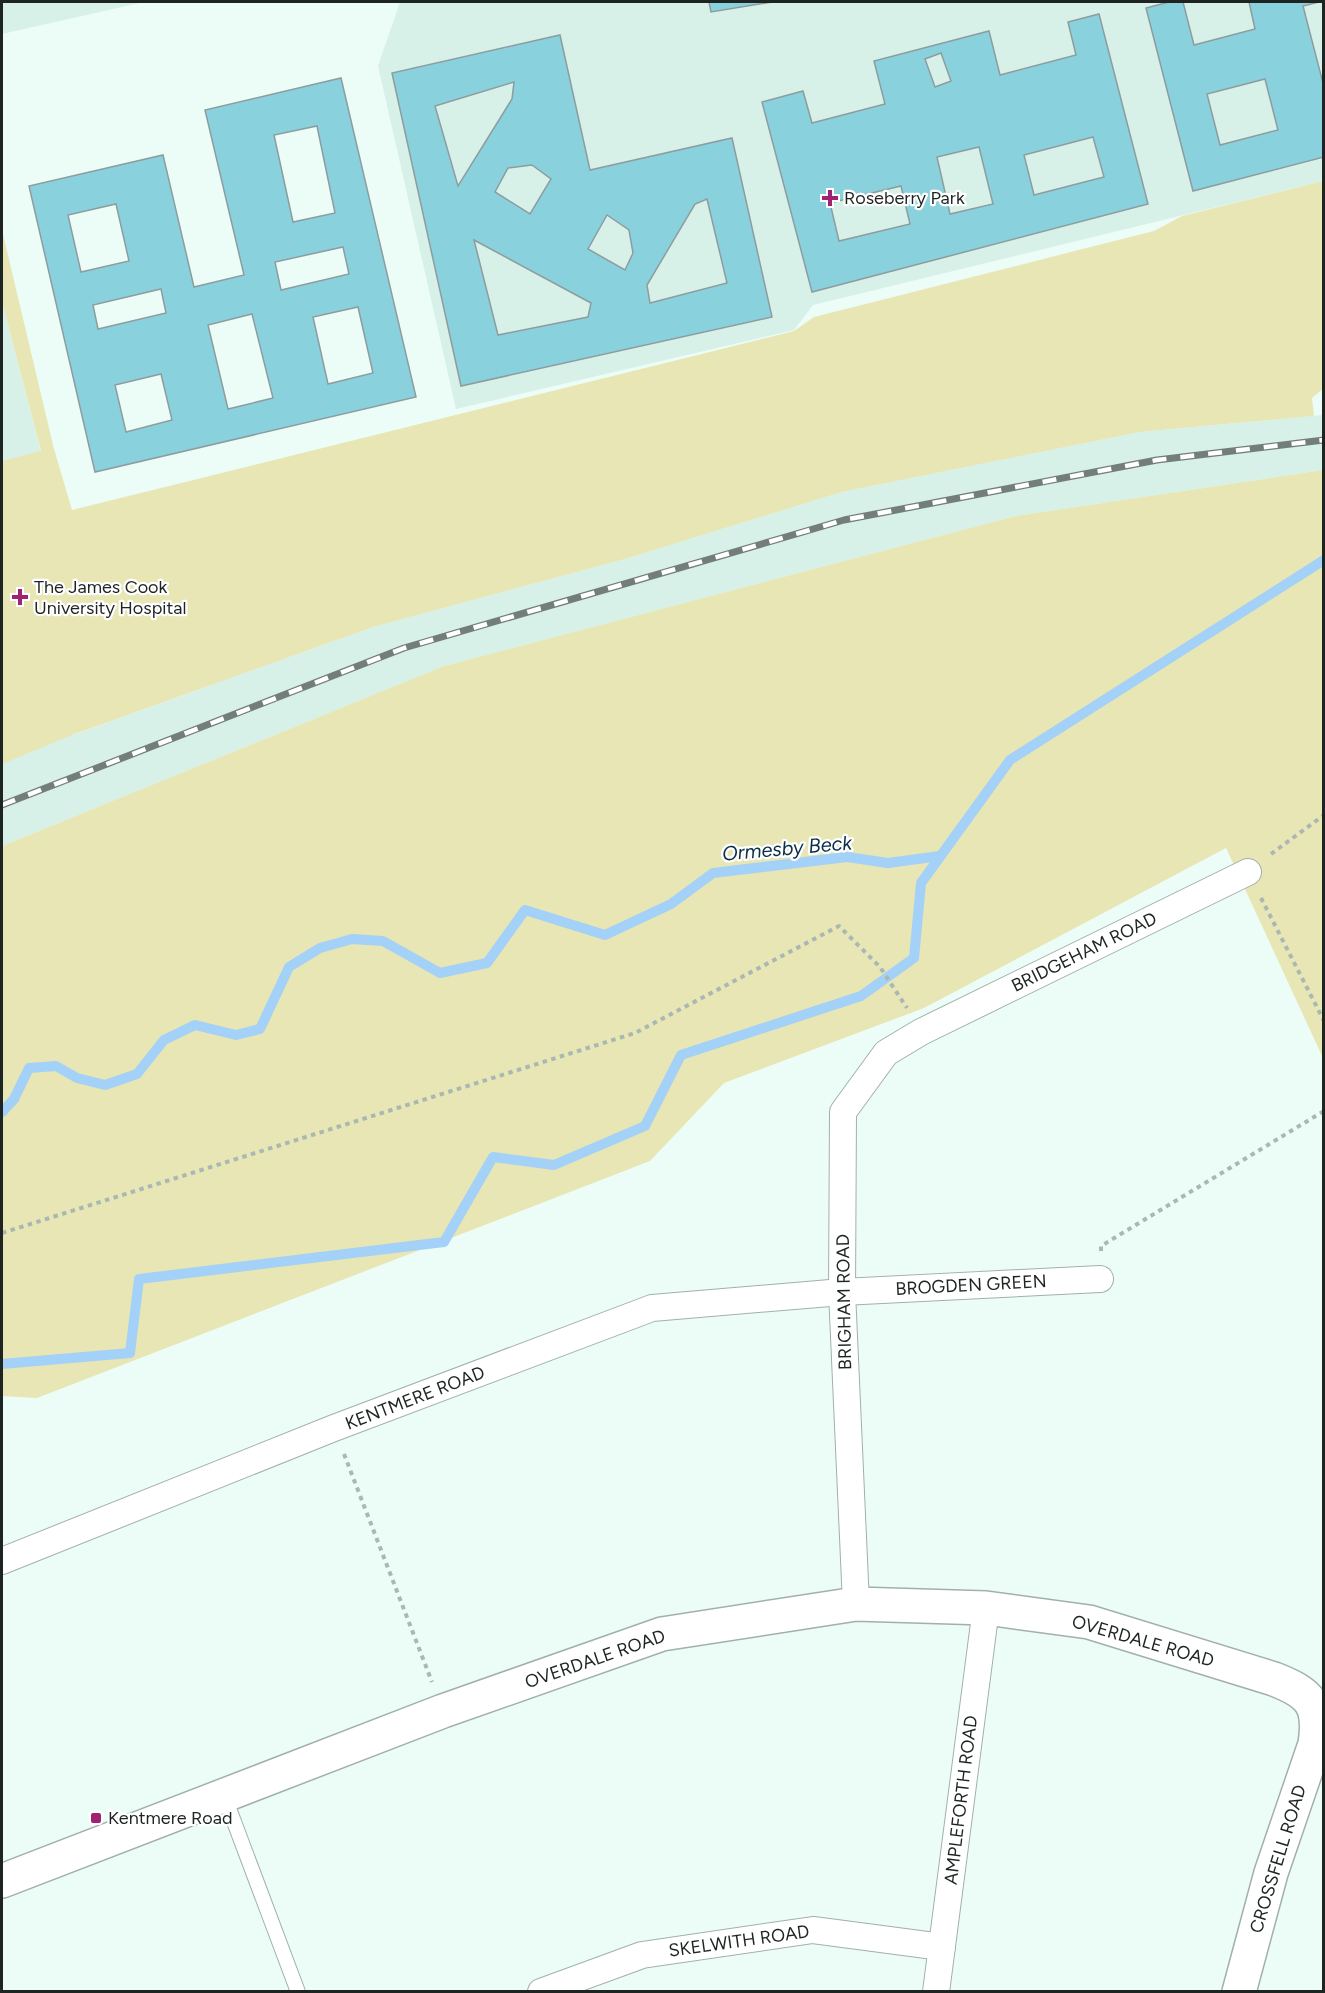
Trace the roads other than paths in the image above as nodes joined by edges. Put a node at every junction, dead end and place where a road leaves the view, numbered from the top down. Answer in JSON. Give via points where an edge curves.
{"nodes":[{"id":1,"x":1248,"y":872,"type":"road end"},
{"id":2,"x":921,"y":1032,"type":"joint"},
{"id":3,"x":1100,"y":1279,"type":"road end"},
{"id":4,"x":842,"y":1292,"type":"junction"},
{"id":5,"x":2,"y":1561,"type":"edge"},
{"id":6,"x":856,"y":1604,"type":"junction"},
{"id":7,"x":986,"y":1608,"type":"junction"},
{"id":8,"x":1318,"y":1700,"type":"edge"},
{"id":9,"x":224,"y":1796,"type":"junction"},
{"id":10,"x":2,"y":1881,"type":"edge"},
{"id":11,"x":942,"y":1947,"type":"junction"},
{"id":12,"x":298,"y":1992,"type":"edge"},
{"id":13,"x":541,"y":1992,"type":"edge"},
{"id":14,"x":936,"y":1992,"type":"edge"},
{"id":15,"x":1239,"y":1992,"type":"edge"}],
"edges":[{"from":1,"to":2,"type":"street","name":"BRIDGEHAM ROAD"},
{"from":2,"to":4,"type":"street","name":"BRIGHAM ROAD","via":[[886,1053],[843,1112]]},
{"from":3,"to":4,"type":"street","name":"BROGDEN GREEN"},
{"from":4,"to":5,"type":"street","name":"KENTMERE ROAD","via":[[652,1308],[334,1428]]},
{"from":4,"to":6,"type":"street","name":"BRIGHAM ROAD"},
{"from":6,"to":7,"type":"street","name":"OVERDALE ROAD"},
{"from":6,"to":9,"type":"street","name":"OVERDALE ROAD","via":[[662,1634],[443,1711]]},
{"from":7,"to":8,"type":"street","name":"OVERDALE ROAD","via":[[1089,1622],[1274,1679]]},
{"from":7,"to":11,"type":"street","name":"AMPLEFORTH ROAD"},
{"from":8,"to":15,"type":"street","name":"CROSSFELL ROAD","via":[[1315,1744],[1271,1873]]},
{"from":9,"to":10,"type":"street","name":"OVERDALE ROAD"},
{"from":9,"to":12,"type":"lane"},
{"from":11,"to":13,"type":"street","name":"SKELWITH ROAD","via":[[813,1930],[642,1955]]},
{"from":11,"to":14,"type":"street","name":"AMPLEFORTH ROAD"}]}
